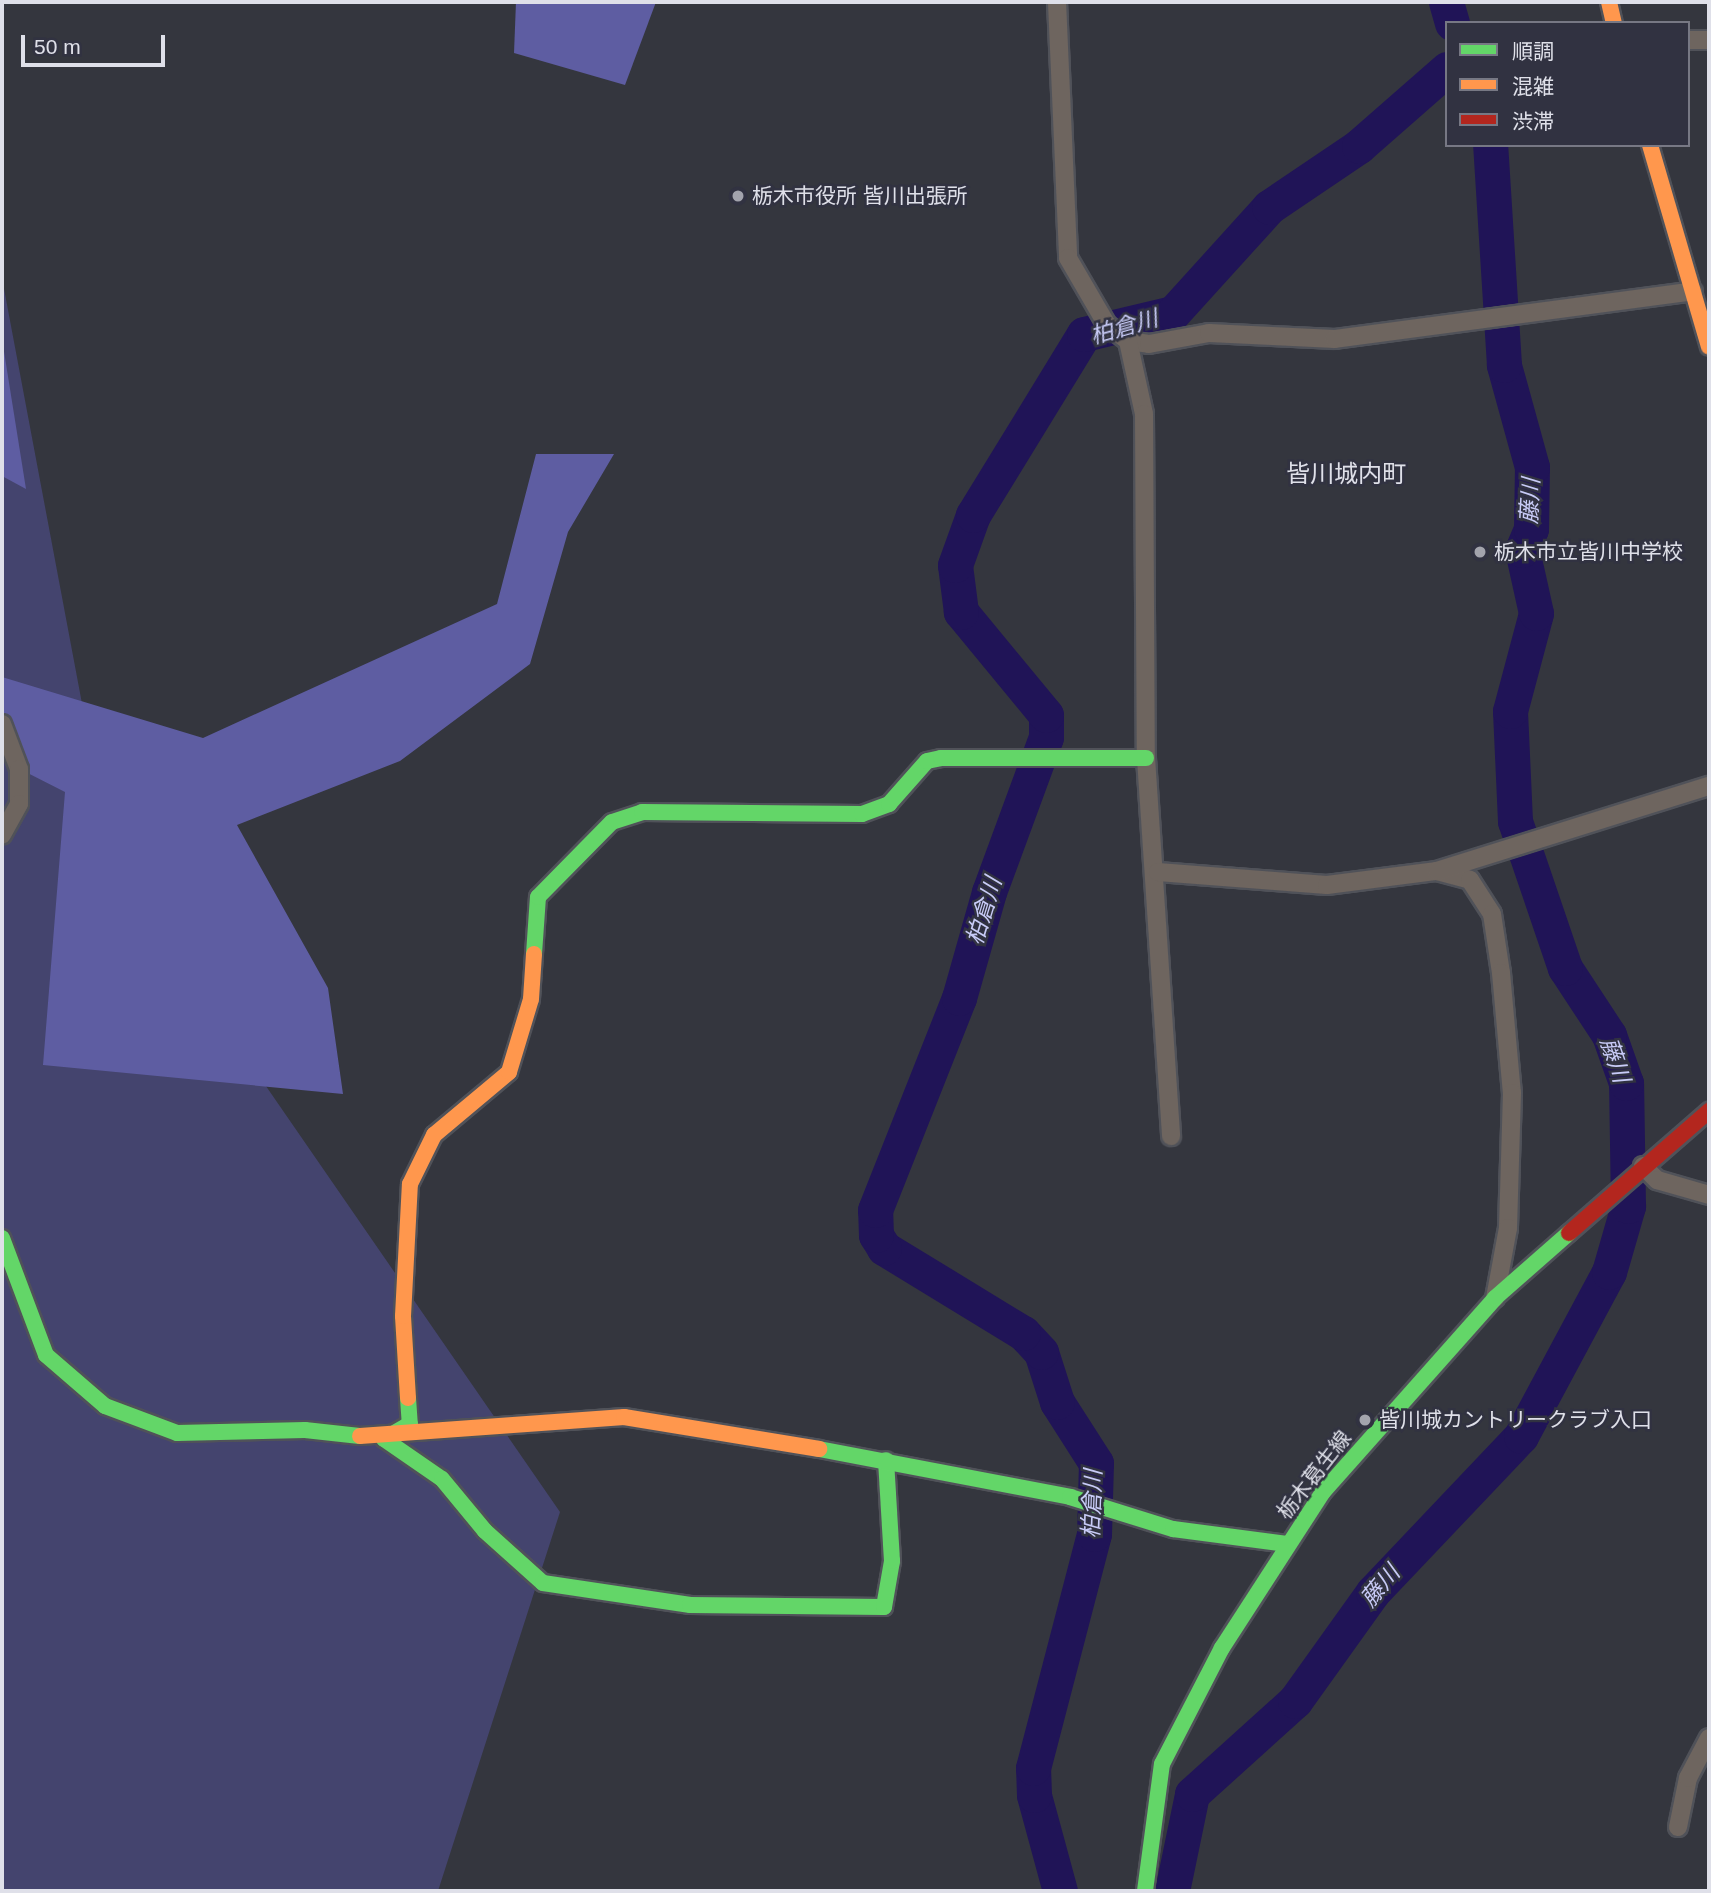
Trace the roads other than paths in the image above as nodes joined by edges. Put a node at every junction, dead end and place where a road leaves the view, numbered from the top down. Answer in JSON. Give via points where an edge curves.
{"nodes":[{"id":1,"x":1057,"y":2,"type":"edge"},
{"id":2,"x":1609,"y":2,"type":"edge"},
{"id":3,"x":1614,"y":21,"type":"edge"},
{"id":4,"x":1690,"y":40,"type":"edge"},
{"id":5,"x":1709,"y":40,"type":"edge"},
{"id":6,"x":1651,"y":147,"type":"edge"},
{"id":7,"x":1693,"y":291,"type":"junction"},
{"id":8,"x":1128,"y":341,"type":"junction"},
{"id":9,"x":1709,"y":347,"type":"edge"},
{"id":10,"x":2,"y":724,"type":"edge"},
{"id":11,"x":1146,"y":758,"type":"junction"},
{"id":12,"x":1709,"y":786,"type":"edge"},
{"id":13,"x":2,"y":835,"type":"edge"},
{"id":14,"x":1437,"y":871,"type":"junction"},
{"id":15,"x":1158,"y":872,"type":"junction"},
{"id":16,"x":1709,"y":1111,"type":"edge"},
{"id":17,"x":1171,"y":1136,"type":"dead end"},
{"id":18,"x":1642,"y":1167,"type":"junction"},
{"id":19,"x":1709,"y":1195,"type":"edge"},
{"id":20,"x":2,"y":1238,"type":"edge"},
{"id":21,"x":1495,"y":1298,"type":"junction"},
{"id":22,"x":384,"y":1439,"type":"junction"},
{"id":23,"x":886,"y":1460,"type":"junction"},
{"id":24,"x":1287,"y":1544,"type":"junction"},
{"id":25,"x":1709,"y":1738,"type":"edge"},
{"id":26,"x":1678,"y":1827,"type":"dead end"},
{"id":27,"x":1145,"y":1891,"type":"edge"}],
"edges":[{"from":1,"to":8,"type":"street","via":[[1068,258],[1107,325]]},
{"from":2,"to":3,"type":"street"},
{"from":4,"to":5,"type":"street"},
{"from":6,"to":7,"type":"street"},
{"from":7,"to":8,"type":"street","via":[[1335,339],[1209,333],[1149,344]]},
{"from":7,"to":9,"type":"street"},
{"from":8,"to":11,"type":"street","via":[[1144,414]]},
{"from":10,"to":13,"type":"street","via":[[19,781],[19,804]]},
{"from":11,"to":15,"type":"street"},
{"from":11,"to":22,"type":"street","via":[[1026,754],[926,761],[889,804],[862,814],[642,812],[612,822],[538,897],[531,999],[509,1072],[434,1135],[410,1184],[403,1316],[410,1424]]},
{"from":12,"to":14,"type":"street","via":[[1510,843]]},
{"from":14,"to":15,"type":"street","via":[[1327,885]]},
{"from":14,"to":21,"type":"street","via":[[1470,880],[1492,914],[1501,972],[1512,1093],[1508,1228]]},
{"from":15,"to":17,"type":"street"},
{"from":16,"to":18,"type":"street","name":"栃木葛生線"},
{"from":18,"to":19,"type":"street","via":[[1657,1181]]},
{"from":18,"to":21,"type":"street","name":"栃木葛生線"},
{"from":20,"to":22,"type":"street","via":[[46,1355],[106,1406],[177,1433],[305,1430]]},
{"from":21,"to":24,"type":"street","name":"栃木葛生線","via":[[1323,1492]]},
{"from":22,"to":23,"type":"street","via":[[624,1417]]},
{"from":22,"to":23,"type":"street","via":[[442,1479],[485,1531],[543,1583],[690,1605],[884,1607],[892,1561]]},
{"from":23,"to":24,"type":"street","via":[[1070,1497],[1173,1529]]},
{"from":24,"to":27,"type":"street","name":"栃木葛生線","via":[[1222,1648],[1163,1764]]},
{"from":25,"to":26,"type":"street","via":[[1688,1778]]}]}
